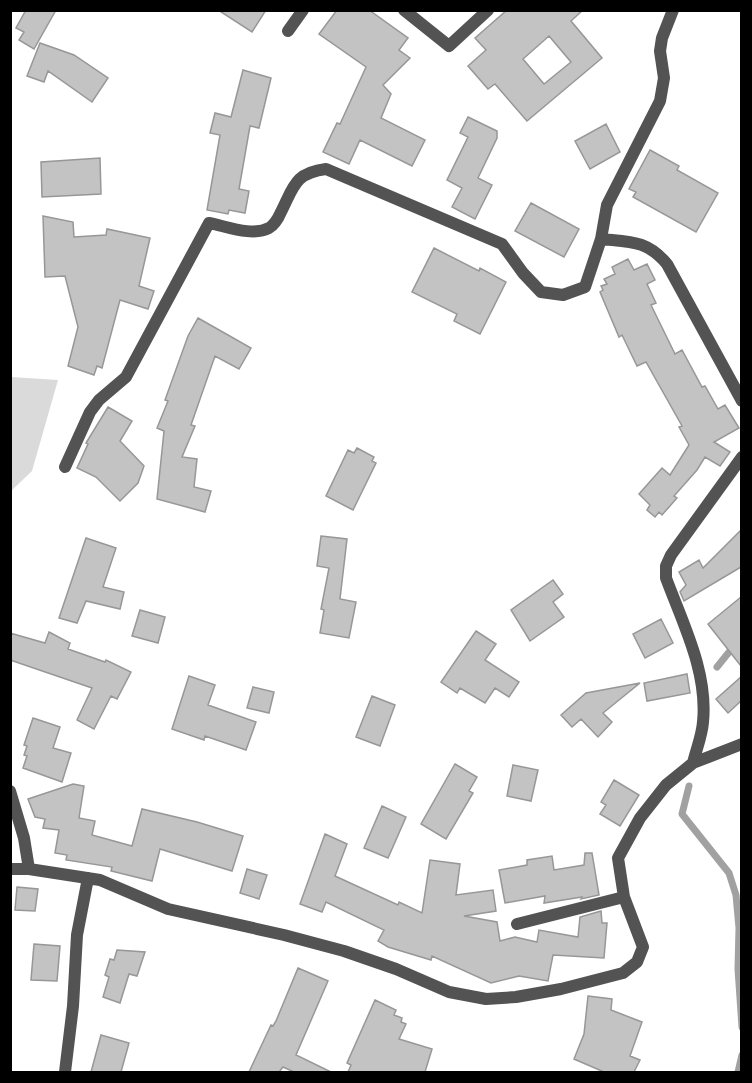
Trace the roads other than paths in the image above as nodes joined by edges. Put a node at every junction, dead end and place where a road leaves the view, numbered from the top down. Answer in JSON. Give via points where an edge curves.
{"nodes":[{"id":1,"x":303,"y":10,"type":"edge"},
{"id":2,"x":404,"y":10,"type":"edge"},
{"id":3,"x":488,"y":10,"type":"edge"},
{"id":4,"x":673,"y":10,"type":"edge"},
{"id":5,"x":288,"y":30,"type":"dead end"},
{"id":6,"x":601,"y":239,"type":"junction"},
{"id":7,"x":741,"y":401,"type":"edge"},
{"id":8,"x":741,"y":457,"type":"edge"},
{"id":9,"x":65,"y":467,"type":"dead end"},
{"id":10,"x":741,"y":744,"type":"edge"},
{"id":11,"x":693,"y":763,"type":"junction"},
{"id":12,"x":10,"y":791,"type":"edge"},
{"id":13,"x":10,"y":869,"type":"edge"},
{"id":14,"x":29,"y":869,"type":"junction"},
{"id":15,"x":88,"y":878,"type":"junction"},
{"id":16,"x":624,"y":897,"type":"junction"},
{"id":17,"x":517,"y":924,"type":"dead end"},
{"id":18,"x":65,"y":1072,"type":"edge"}],
"edges":[{"from":1,"to":5,"type":"street"},
{"from":2,"to":3,"type":"street","via":[[449,46]]},
{"from":4,"to":6,"type":"street","via":[[660,51],[664,78],[660,100],[607,205]]},
{"from":6,"to":7,"type":"street","via":[[637,242],[667,264]]},
{"from":6,"to":9,"type":"street","via":[[585,287],[563,295],[541,292],[502,244],[326,169],[310,171],[298,179],[278,219],[269,228],[252,231],[209,223],[126,377],[90,412]]},
{"from":8,"to":11,"type":"street","via":[[666,566],[666,578],[698,664],[704,698],[703,725]]},
{"from":10,"to":11,"type":"street"},
{"from":11,"to":16,"type":"street","via":[[666,785],[640,818],[618,858]]},
{"from":12,"to":14,"type":"street"},
{"from":13,"to":14,"type":"street"},
{"from":14,"to":15,"type":"street"},
{"from":15,"to":16,"type":"street","via":[[168,909],[344,951],[448,992],[486,999],[561,989],[623,973],[637,962],[643,947]]},
{"from":15,"to":18,"type":"street","via":[[77,935]]},
{"from":16,"to":17,"type":"street"}]}
